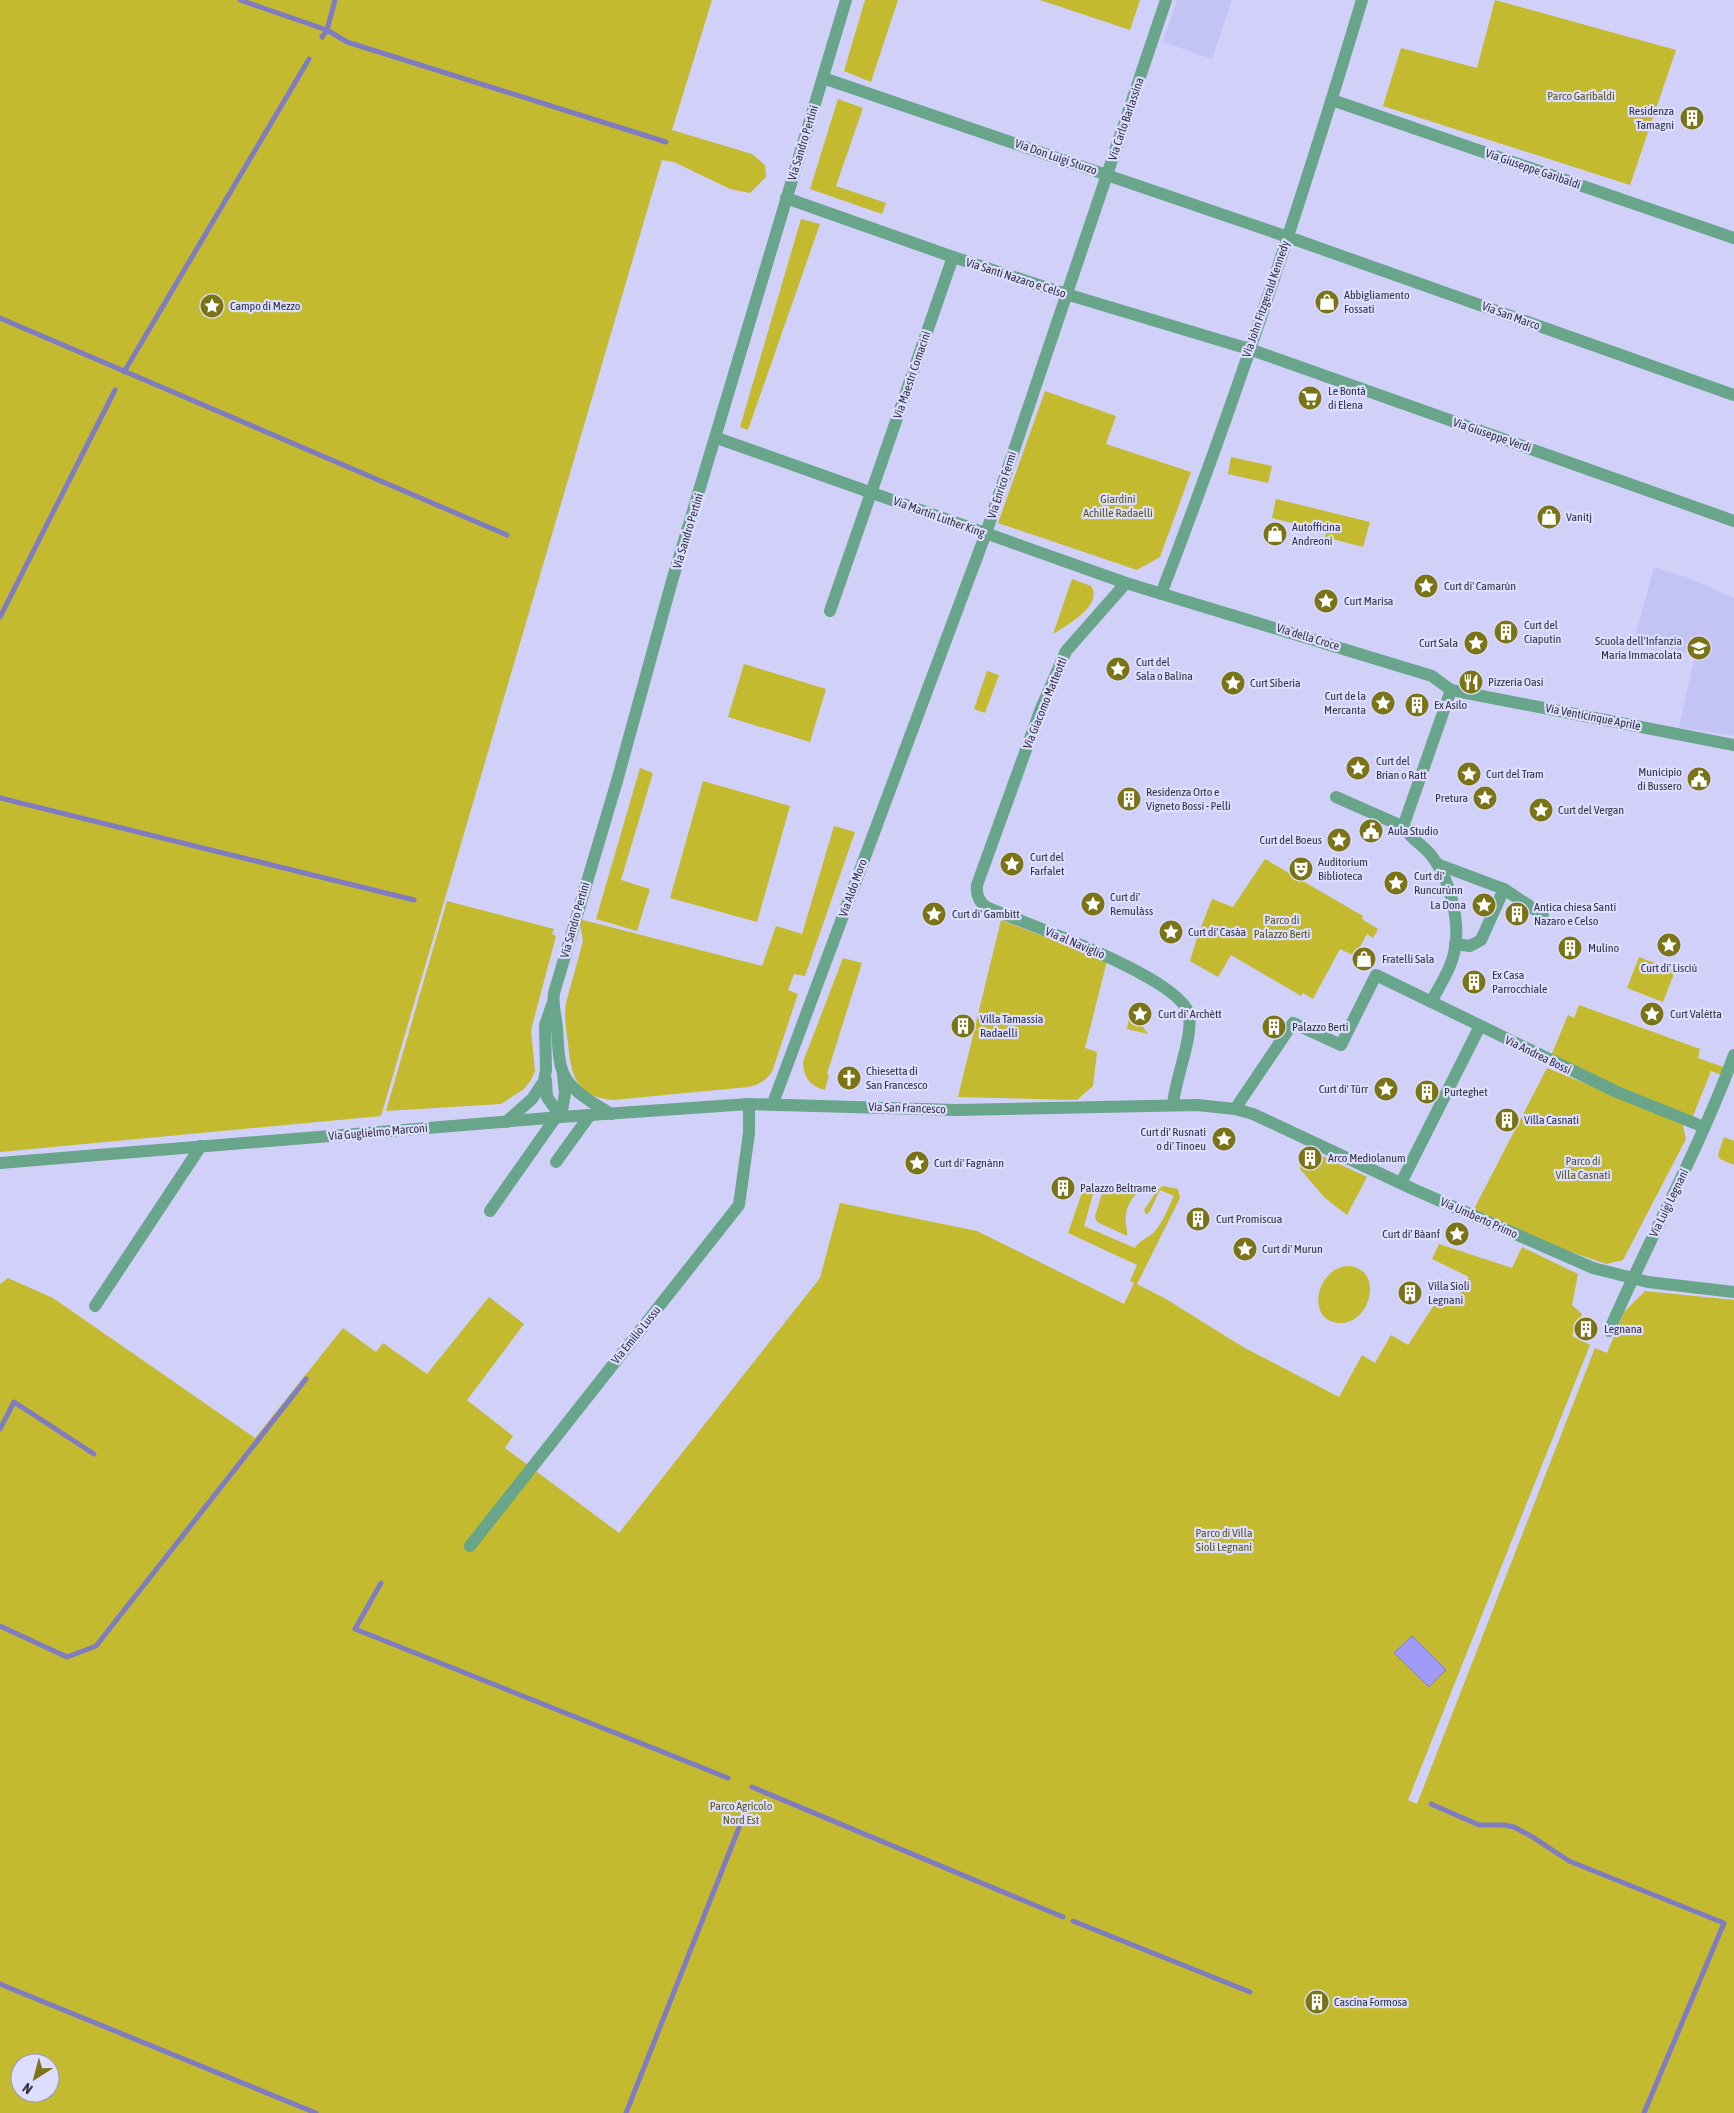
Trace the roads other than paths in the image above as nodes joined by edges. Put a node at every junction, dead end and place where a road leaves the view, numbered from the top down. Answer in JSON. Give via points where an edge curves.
{"nodes":[{"id":1,"x":846,"y":0,"type":"edge"},
{"id":2,"x":1166,"y":0,"type":"edge"},
{"id":3,"x":1362,"y":0,"type":"edge"},
{"id":4,"x":823,"y":78,"type":"junction"},
{"id":5,"x":1332,"y":100,"type":"junction"},
{"id":6,"x":1107,"y":174,"type":"junction"},
{"id":7,"x":786,"y":198,"type":"junction"},
{"id":8,"x":1288,"y":237,"type":"junction"},
{"id":9,"x":1734,"y":238,"type":"edge"},
{"id":10,"x":953,"y":257,"type":"junction"},
{"id":11,"x":1066,"y":294,"type":"junction"},
{"id":12,"x":1249,"y":349,"type":"junction"},
{"id":13,"x":1734,"y":395,"type":"edge"},
{"id":14,"x":717,"y":438,"type":"junction"},
{"id":15,"x":871,"y":492,"type":"junction"},
{"id":16,"x":1734,"y":521,"type":"edge"},
{"id":17,"x":986,"y":533,"type":"junction"},
{"id":18,"x":1126,"y":583,"type":"junction"},
{"id":19,"x":1162,"y":594,"type":"junction"},
{"id":20,"x":830,"y":611,"type":"dead end"},
{"id":21,"x":934,"y":674,"type":"joint"},
{"id":22,"x":1451,"y":690,"type":"junction"},
{"id":23,"x":1734,"y":745,"type":"edge"},
{"id":24,"x":1014,"y":784,"type":"joint"},
{"id":25,"x":1336,"y":797,"type":"dead end"},
{"id":26,"x":1404,"y":827,"type":"junction"},
{"id":27,"x":1437,"y":864,"type":"junction"},
{"id":28,"x":1504,"y":889,"type":"junction"},
{"id":29,"x":1543,"y":915,"type":"dead end"},
{"id":30,"x":1455,"y":944,"type":"junction"},
{"id":31,"x":1432,"y":1002,"type":"junction"},
{"id":32,"x":552,"y":1004,"type":"junction"},
{"id":33,"x":1480,"y":1026,"type":"junction"},
{"id":34,"x":1734,"y":1055,"type":"edge"},
{"id":35,"x":561,"y":1065,"type":"junction"},
{"id":36,"x":546,"y":1070,"type":"junction"},
{"id":37,"x":773,"y":1103,"type":"junction"},
{"id":38,"x":749,"y":1104,"type":"junction"},
{"id":39,"x":1173,"y":1105,"type":"junction"},
{"id":40,"x":1234,"y":1110,"type":"junction"},
{"id":41,"x":611,"y":1114,"type":"junction"},
{"id":42,"x":590,"y":1115,"type":"junction"},
{"id":43,"x":558,"y":1117,"type":"junction"},
{"id":44,"x":506,"y":1122,"type":"junction"},
{"id":45,"x":1704,"y":1127,"type":"junction"},
{"id":46,"x":201,"y":1146,"type":"junction"},
{"id":47,"x":556,"y":1162,"type":"dead end"},
{"id":48,"x":0,"y":1163,"type":"edge"},
{"id":49,"x":1401,"y":1183,"type":"junction"},
{"id":50,"x":490,"y":1211,"type":"dead end"},
{"id":51,"x":1632,"y":1279,"type":"junction"},
{"id":52,"x":1734,"y":1292,"type":"edge"},
{"id":53,"x":96,"y":1306,"type":"dead end"},
{"id":54,"x":1609,"y":1331,"type":"dead end"},
{"id":55,"x":470,"y":1546,"type":"dead end"}],
"edges":[{"from":1,"to":4,"type":"street","name":"Via Sandro Pertini"},
{"from":2,"to":6,"type":"street","name":"Via Carlo Barlassina"},
{"from":3,"to":5,"type":"street","name":"Via John Fitzgerald Kennedy"},
{"from":4,"to":6,"type":"street","name":"Via Don Luigi Sturzo"},
{"from":4,"to":7,"type":"street","name":"Via Sandro Pertini"},
{"from":5,"to":8,"type":"street","name":"Via John Fitzgerald Kennedy"},
{"from":5,"to":9,"type":"street","name":"Via Giuseppe Garibaldi"},
{"from":6,"to":8,"type":"street","name":"Via Don Luigi Sturzo"},
{"from":6,"to":11,"type":"street","name":"Via Carlo Barlassina"},
{"from":7,"to":10,"type":"street","name":"Via Santi Nazaro e Celso"},
{"from":7,"to":14,"type":"street","name":"Via Sandro Pertini"},
{"from":8,"to":12,"type":"street","name":"Via John Fitzgerald Kennedy"},
{"from":8,"to":13,"type":"street","name":"Via San Marco"},
{"from":10,"to":11,"type":"street","name":"Via Santi Nazaro e Celso"},
{"from":10,"to":15,"type":"street","name":"Via Maestri Comacini"},
{"from":11,"to":12,"type":"street","name":"Via Santi Nazaro e Celso"},
{"from":11,"to":17,"type":"street","name":"Via Enrico Fermi"},
{"from":12,"to":16,"type":"street","name":"Via Giuseppe Verdi"},
{"from":12,"to":19,"type":"street","name":"Via John Fitzgerald Kennedy"},
{"from":14,"to":15,"type":"street","name":"Via Martin Luther King"},
{"from":14,"to":32,"type":"street","name":"Via Sandro Pertini","via":[[672,581]]},
{"from":15,"to":17,"type":"street","name":"Via Martin Luther King"},
{"from":15,"to":20,"type":"street","name":"Via Maestri Comacini"},
{"from":17,"to":18,"type":"street","name":"Via Martin Luther King"},
{"from":17,"to":21,"type":"street","name":"Via Enrico Fermi"},
{"from":18,"to":19,"type":"street","name":"Via Martin Luther King"},
{"from":18,"to":24,"type":"street","name":"Via Giacomo Matteotti","via":[[1067,649]]},
{"from":19,"to":22,"type":"street","name":"Via della Croce","via":[[1432,676]]},
{"from":21,"to":37,"type":"street","name":"Via Aldo Moro"},
{"from":22,"to":23,"type":"street","name":"Via Venticinque Aprile"},
{"from":22,"to":26,"type":"street"},
{"from":24,"to":39,"type":"street","name":"Via al Naviglio","via":[[977,885],[977,895],[982,903],[1107,956],[1161,984],[1188,1010]]},
{"from":25,"to":26,"type":"street"},
{"from":26,"to":27,"type":"street"},
{"from":27,"to":28,"type":"street"},
{"from":27,"to":30,"type":"street","via":[[1445,878],[1454,909]]},
{"from":28,"to":29,"type":"street"},
{"from":28,"to":30,"type":"street","via":[[1481,940],[1470,946]]},
{"from":30,"to":31,"type":"street","via":[[1450,966]]},
{"from":31,"to":33,"type":"street","name":"Via Andrea Bossi"},
{"from":31,"to":40,"type":"street","name":"Via Andrea Bossi","via":[[1376,975],[1341,1045],[1293,1023]]},
{"from":32,"to":35,"type":"street","name":"Via Sandro Pertini"},
{"from":32,"to":36,"type":"street","via":[[545,1025]]},
{"from":33,"to":45,"type":"street","name":"Via Andrea Bossi","via":[[1617,1092]]},
{"from":33,"to":49,"type":"street"},
{"from":34,"to":45,"type":"street","name":"Via Luigi Legnani"},
{"from":35,"to":41,"type":"street","name":"Via Sandro Pertini","via":[[576,1090]]},
{"from":35,"to":43,"type":"street","name":"Via Sandro Pertini","via":[[565,1093]]},
{"from":36,"to":43,"type":"street","via":[[546,1094]]},
{"from":36,"to":44,"type":"street","via":[[535,1096]]},
{"from":37,"to":38,"type":"street","name":"Via San Francesco"},
{"from":37,"to":39,"type":"street","name":"Via San Francesco","via":[[956,1110]]},
{"from":38,"to":41,"type":"street","name":"Via Guglielmo Marconi"},
{"from":38,"to":55,"type":"street","name":"Via Emilio Lussu","via":[[749,1133],[739,1205]]},
{"from":39,"to":40,"type":"street","name":"Via Umberto Primo"},
{"from":40,"to":49,"type":"street","name":"Via Umberto Primo","via":[[1254,1114]]},
{"from":41,"to":42,"type":"street","name":"Via Guglielmo Marconi"},
{"from":42,"to":43,"type":"street","name":"Via Guglielmo Marconi"},
{"from":42,"to":47,"type":"street"},
{"from":43,"to":44,"type":"street","name":"Via Guglielmo Marconi"},
{"from":43,"to":50,"type":"street"},
{"from":44,"to":46,"type":"street","name":"Via Guglielmo Marconi"},
{"from":45,"to":51,"type":"street","name":"Via Luigi Legnani"},
{"from":46,"to":48,"type":"street","name":"Via Guglielmo Marconi"},
{"from":46,"to":53,"type":"street"},
{"from":49,"to":51,"type":"street","name":"Via Umberto Primo","via":[[1593,1268]]},
{"from":51,"to":52,"type":"street","name":"Via Umberto Primo"},
{"from":51,"to":54,"type":"street","name":"Via Luigi Legnani"}]}
